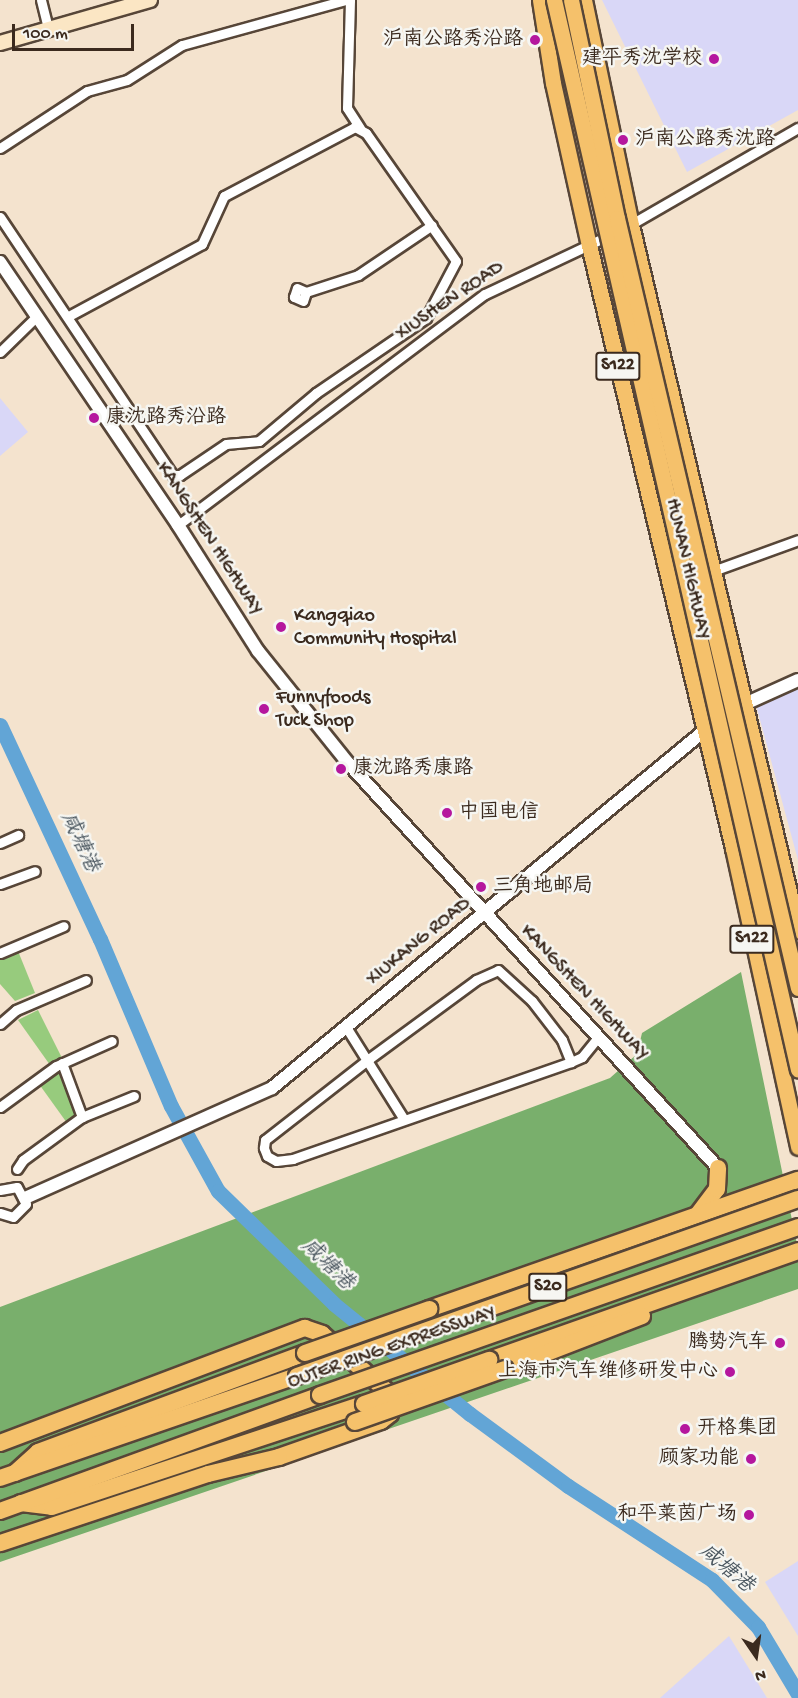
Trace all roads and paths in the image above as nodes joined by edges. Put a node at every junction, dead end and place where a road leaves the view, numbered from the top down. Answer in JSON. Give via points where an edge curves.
{"nodes":[{"id":1,"x":41,"y":0,"type":"edge"},
{"id":2,"x":150,"y":0,"type":"edge"},
{"id":3,"x":540,"y":0,"type":"edge"},
{"id":4,"x":554,"y":0,"type":"edge"},
{"id":5,"x":571,"y":0,"type":"edge"},
{"id":6,"x":584,"y":0,"type":"edge"},
{"id":7,"x":48,"y":29,"type":"junction"},
{"id":8,"x":0,"y":43,"type":"edge"},
{"id":9,"x":360,"y":128,"type":"junction"},
{"id":10,"x":798,"y":128,"type":"edge"},
{"id":11,"x":0,"y":148,"type":"edge"},
{"id":12,"x":1,"y":219,"type":"edge"},
{"id":13,"x":432,"y":225,"type":"junction"},
{"id":14,"x":631,"y":225,"type":"junction"},
{"id":15,"x":10,"y":233,"type":"junction"},
{"id":16,"x":0,"y":239,"type":"edge"},
{"id":17,"x":589,"y":244,"type":"junction"},
{"id":18,"x":0,"y":262,"type":"edge"},
{"id":19,"x":306,"y":292,"type":"dead end"},
{"id":20,"x":69,"y":316,"type":"junction"},
{"id":21,"x":36,"y":317,"type":"junction"},
{"id":22,"x":0,"y":352,"type":"edge"},
{"id":23,"x":346,"y":373,"type":"junction"},
{"id":24,"x":335,"y":382,"type":"junction"},
{"id":25,"x":358,"y":388,"type":"junction"},
{"id":26,"x":346,"y":397,"type":"junction"},
{"id":27,"x":178,"y":525,"type":"junction"},
{"id":28,"x":798,"y":540,"type":"edge"},
{"id":29,"x":712,"y":571,"type":"junction"},
{"id":30,"x":798,"y":680,"type":"edge"},
{"id":31,"x":747,"y":703,"type":"junction"},
{"id":32,"x":704,"y":731,"type":"junction"},
{"id":33,"x":18,"y":834,"type":"dead end"},
{"id":34,"x":0,"y":843,"type":"edge"},
{"id":35,"x":35,"y":871,"type":"dead end"},
{"id":36,"x":0,"y":884,"type":"edge"},
{"id":37,"x":484,"y":914,"type":"junction"},
{"id":38,"x":64,"y":926,"type":"dead end"},
{"id":39,"x":798,"y":930,"type":"edge"},
{"id":40,"x":0,"y":953,"type":"edge"},
{"id":41,"x":86,"y":980,"type":"dead end"},
{"id":42,"x":798,"y":988,"type":"edge"},
{"id":43,"x":0,"y":1024,"type":"edge"},
{"id":44,"x":346,"y":1027,"type":"junction"},
{"id":45,"x":599,"y":1036,"type":"junction"},
{"id":46,"x":112,"y":1041,"type":"dead end"},
{"id":47,"x":367,"y":1061,"type":"junction"},
{"id":48,"x":571,"y":1062,"type":"junction"},
{"id":49,"x":62,"y":1063,"type":"junction"},
{"id":50,"x":798,"y":1070,"type":"edge"},
{"id":51,"x":134,"y":1096,"type":"dead end"},
{"id":52,"x":0,"y":1107,"type":"edge"},
{"id":53,"x":82,"y":1117,"type":"junction"},
{"id":54,"x":403,"y":1118,"type":"junction"},
{"id":55,"x":798,"y":1147,"type":"edge"},
{"id":56,"x":718,"y":1168,"type":"joint"},
{"id":57,"x":17,"y":1169,"type":"dead end"},
{"id":58,"x":798,"y":1180,"type":"edge"},
{"id":59,"x":0,"y":1190,"type":"edge"},
{"id":60,"x":25,"y":1198,"type":"junction"},
{"id":61,"x":798,"y":1199,"type":"edge"},
{"id":62,"x":0,"y":1213,"type":"edge"},
{"id":63,"x":698,"y":1215,"type":"junction"},
{"id":64,"x":798,"y":1227,"type":"edge"},
{"id":65,"x":798,"y":1241,"type":"edge"},
{"id":66,"x":794,"y":1254,"type":"edge"},
{"id":67,"x":667,"y":1298,"type":"junction"},
{"id":68,"x":260,"y":1369,"type":"junction"},
{"id":69,"x":85,"y":1410,"type":"junction"},
{"id":70,"x":0,"y":1443,"type":"edge"},
{"id":71,"x":270,"y":1452,"type":"junction"},
{"id":72,"x":206,"y":1458,"type":"junction"},
{"id":73,"x":247,"y":1463,"type":"junction"},
{"id":74,"x":8,"y":1476,"type":"edge"},
{"id":75,"x":21,"y":1503,"type":"junction"},
{"id":76,"x":0,"y":1511,"type":"edge"},
{"id":77,"x":0,"y":1543,"type":"edge"}],
"edges":[{"from":1,"to":7,"type":"street"},
{"from":2,"to":7,"type":"main road"},
{"from":3,"to":17,"type":"main road","name":"HUNAN HIGHWAY","number":"S122","via":[[553,82]]},
{"from":4,"to":50,"type":"main road","bridge":true},
{"from":5,"to":42,"type":"main road","bridge":true,"via":[[617,218]]},
{"from":6,"to":14,"type":"main road","name":"HUNAN HIGHWAY","number":"S122"},
{"from":7,"to":8,"type":"main road"},
{"from":9,"to":11,"type":"street","via":[[347,108],[350,0],[345,0],[182,45],[127,80],[87,91]]},
{"from":9,"to":13,"type":"street"},
{"from":9,"to":20,"type":"street","via":[[345,131],[224,196],[202,244]]},
{"from":10,"to":14,"type":"street","name":"XIUSHEN ROAD"},
{"from":12,"to":15,"type":"street"},
{"from":13,"to":19,"type":"street","via":[[358,275]]},
{"from":13,"to":23,"type":"street","via":[[456,261],[434,310]]},
{"from":14,"to":17,"type":"street","name":"XIUSHEN ROAD"},
{"from":14,"to":29,"type":"main road","name":"HUNAN HIGHWAY","number":"S122"},
{"from":15,"to":16,"type":"street"},
{"from":15,"to":20,"type":"street"},
{"from":17,"to":25,"type":"street","name":"XIUSHEN ROAD","via":[[485,294]]},
{"from":17,"to":32,"type":"main road","name":"HUNAN HIGHWAY","number":"S122"},
{"from":18,"to":21,"type":"street","name":"KANGSHEN HIGHWAY"},
{"from":20,"to":24,"type":"street","via":[[173,475],[180,475],[226,444],[259,441]]},
{"from":21,"to":22,"type":"street"},
{"from":21,"to":27,"type":"street","name":"KANGSHEN HIGHWAY"},
{"from":23,"to":24,"type":"street"},
{"from":23,"to":25,"type":"street"},
{"from":24,"to":26,"type":"street"},
{"from":25,"to":26,"type":"street","name":"XIUSHEN ROAD"},
{"from":26,"to":27,"type":"street","name":"XIUSHEN ROAD"},
{"from":27,"to":37,"type":"street","name":"KANGSHEN HIGHWAY","via":[[258,651],[349,764]]},
{"from":28,"to":29,"type":"street"},
{"from":29,"to":31,"type":"main road","name":"HUNAN HIGHWAY","number":"S122"},
{"from":30,"to":31,"type":"street","name":"XIUKANG ROAD"},
{"from":31,"to":32,"type":"street","name":"XIUKANG ROAD"},
{"from":31,"to":39,"type":"main road","name":"HUNAN HIGHWAY","number":"S122"},
{"from":32,"to":37,"type":"street","name":"XIUKANG ROAD"},
{"from":32,"to":55,"type":"main road","name":"HUNAN HIGHWAY","number":"S122"},
{"from":33,"to":34,"type":"street"},
{"from":35,"to":36,"type":"street"},
{"from":37,"to":44,"type":"street","name":"XIUKANG ROAD"},
{"from":37,"to":45,"type":"street","name":"KANGSHEN HIGHWAY"},
{"from":38,"to":40,"type":"street"},
{"from":41,"to":43,"type":"street","via":[[16,1010]]},
{"from":44,"to":47,"type":"street"},
{"from":44,"to":60,"type":"street","name":"XIUKANG ROAD","via":[[272,1088]]},
{"from":45,"to":48,"type":"street","via":[[582,1057]]},
{"from":45,"to":56,"type":"street","name":"KANGSHEN HIGHWAY"},
{"from":46,"to":49,"type":"street"},
{"from":47,"to":48,"type":"street","via":[[476,980],[498,970],[532,1001],[562,1040]]},
{"from":47,"to":54,"type":"street"},
{"from":47,"to":54,"type":"street","via":[[266,1140],[267,1156],[276,1161],[293,1159]]},
{"from":48,"to":54,"type":"street"},
{"from":49,"to":52,"type":"street"},
{"from":49,"to":53,"type":"street"},
{"from":51,"to":53,"type":"street"},
{"from":53,"to":57,"type":"street","via":[[23,1160]]},
{"from":56,"to":63,"type":"highway","via":[[717,1189]]},
{"from":58,"to":63,"type":"highway"},
{"from":59,"to":60,"type":"street","via":[[17,1188]]},
{"from":60,"to":62,"type":"street","via":[[24,1209],[18,1215]]},
{"from":61,"to":74,"type":"highway","name":"OUTER RING EXPRESSWAY","number":"S20","bridge":true},
{"from":63,"to":68,"type":"highway","bridge":true},
{"from":64,"to":75,"type":"highway","name":"OUTER RING EXPRESSWAY","number":"S20","bridge":true},
{"from":65,"to":66,"type":"highway"},
{"from":66,"to":67,"type":"highway"},
{"from":67,"to":71,"type":"highway","bridge":true,"via":[[621,1326]]},
{"from":67,"to":72,"type":"highway","bridge":true},
{"from":68,"to":69,"type":"highway","via":[[234,1370]]},
{"from":68,"to":74,"type":"highway","via":[[38,1452]]},
{"from":69,"to":70,"type":"highway"},
{"from":69,"to":73,"type":"highway","via":[[305,1328],[322,1334],[390,1394],[390,1414],[381,1421],[279,1457]]},
{"from":71,"to":72,"type":"highway"},
{"from":71,"to":73,"type":"highway"},
{"from":72,"to":75,"type":"highway","via":[[52,1507]]},
{"from":73,"to":77,"type":"highway"},
{"from":75,"to":76,"type":"highway","name":"OUTER RING EXPRESSWAY","number":"S20"}]}
